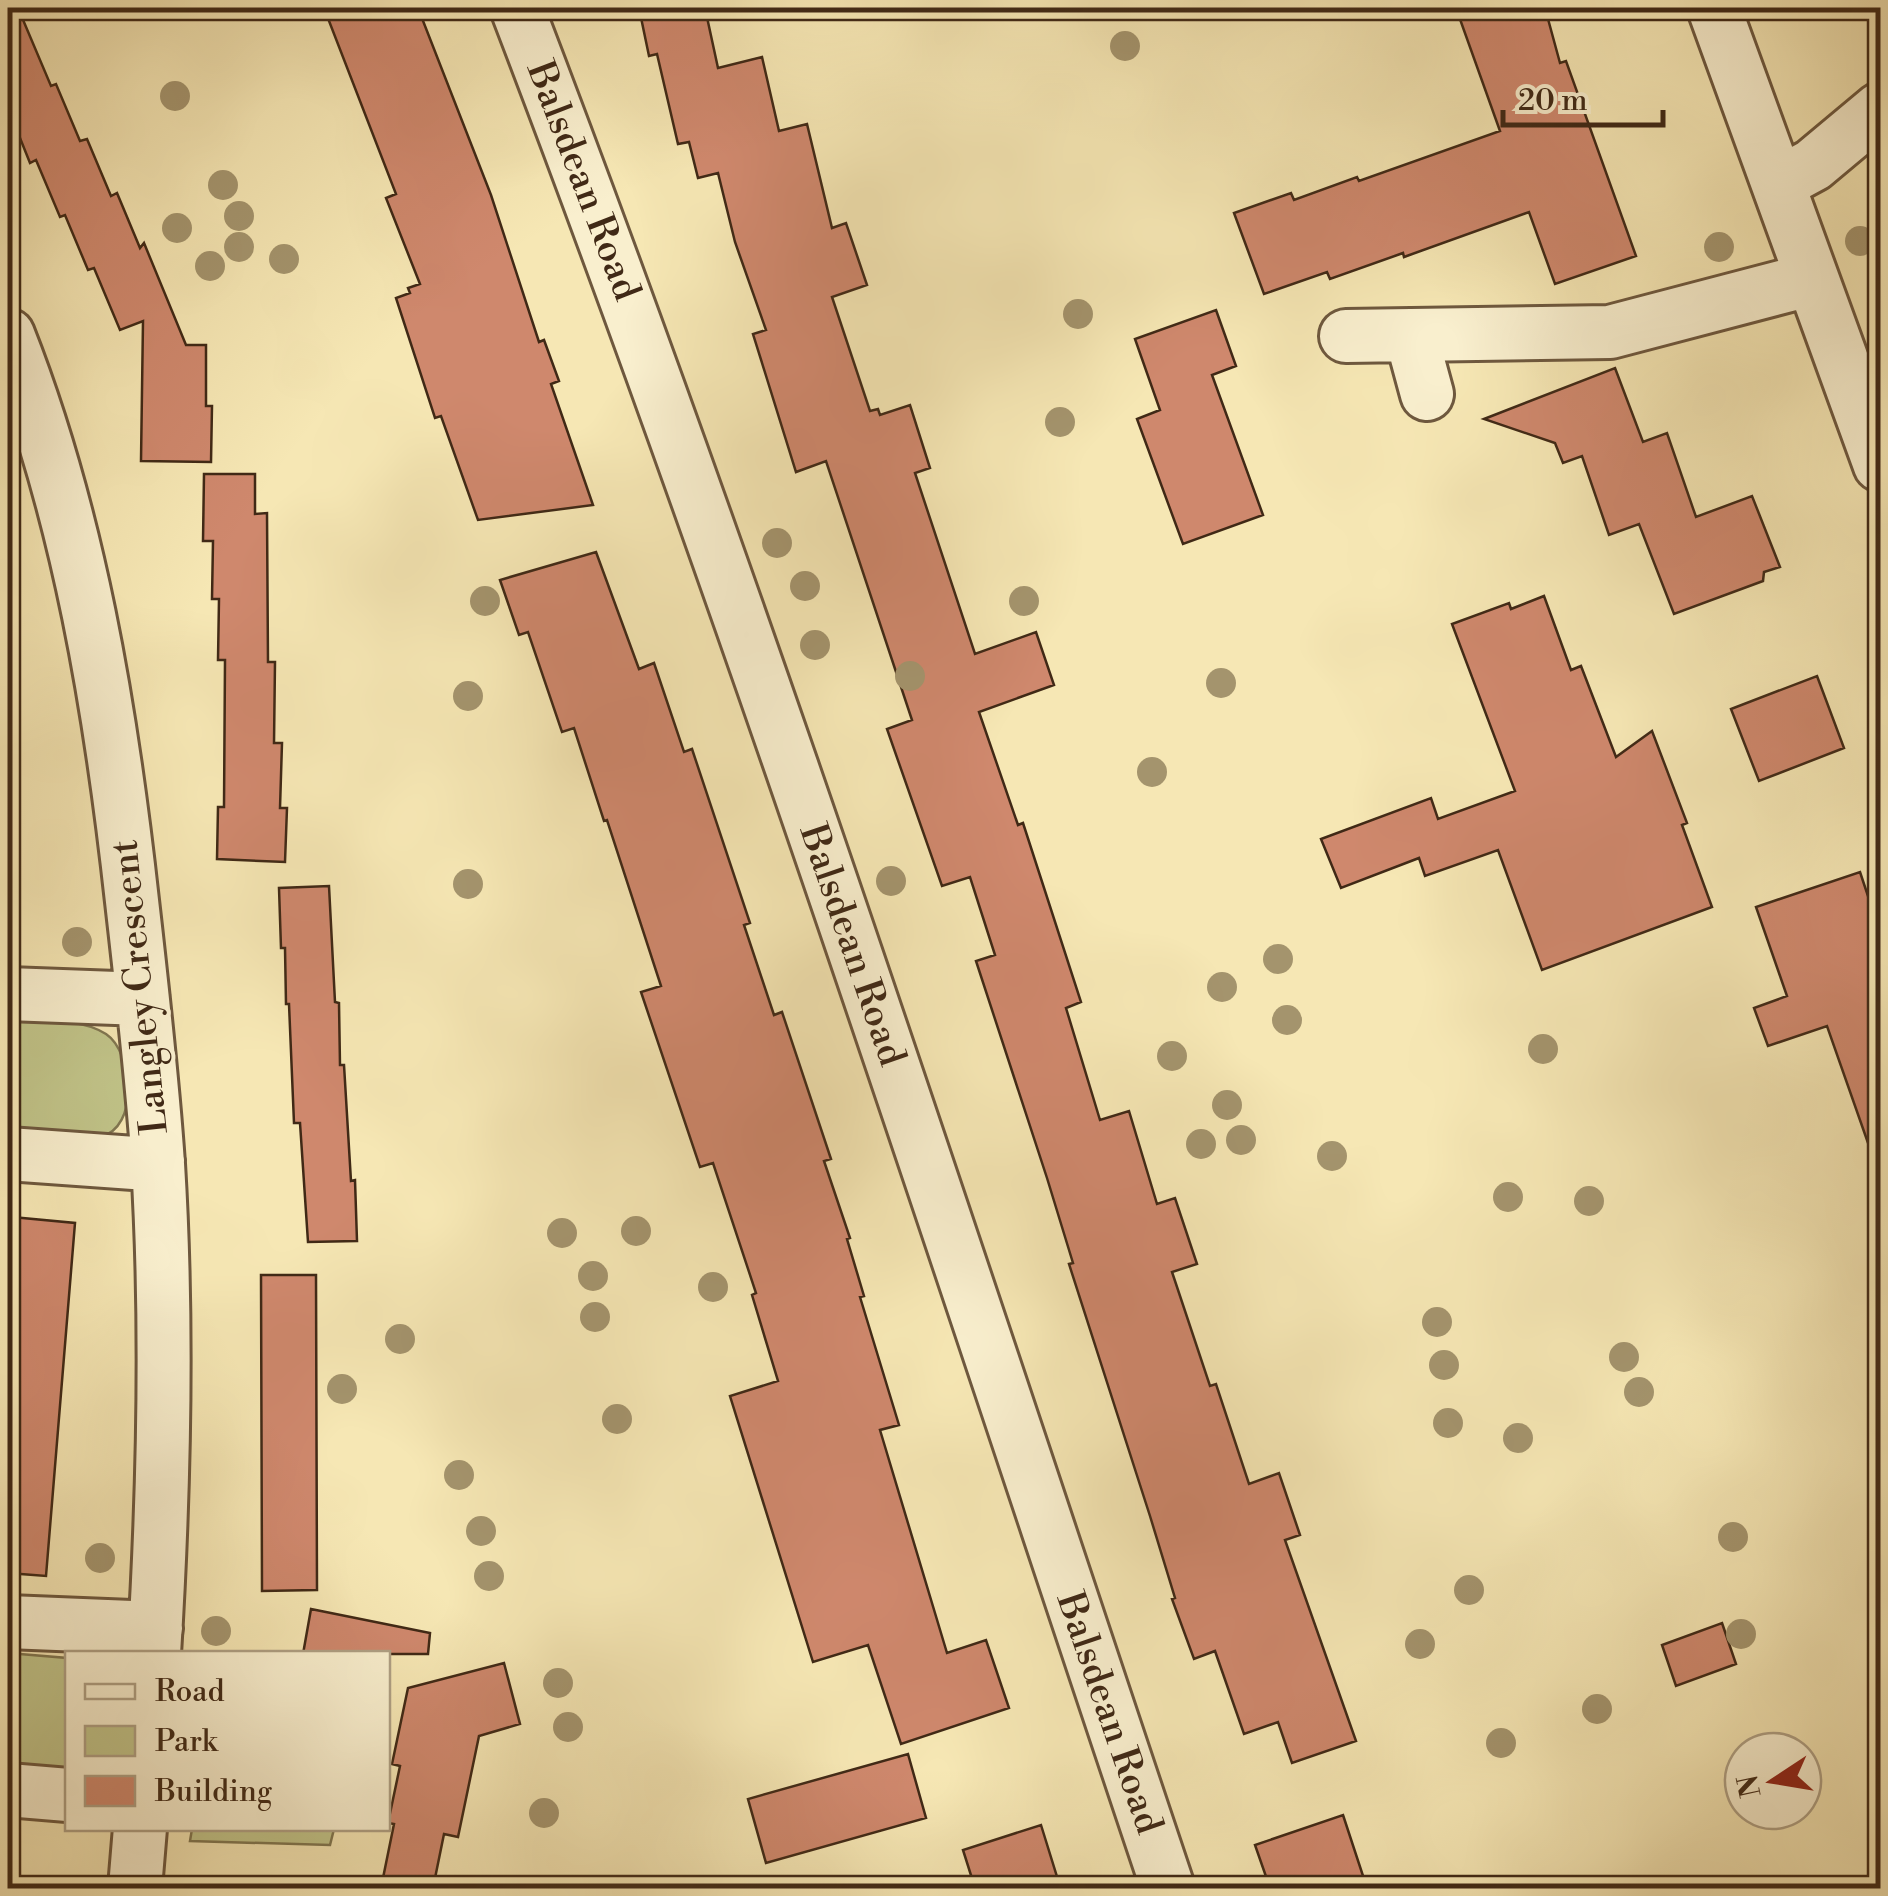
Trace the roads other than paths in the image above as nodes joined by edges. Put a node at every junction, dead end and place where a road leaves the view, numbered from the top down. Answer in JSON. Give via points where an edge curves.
{"nodes":[{"id":1,"x":517,"y":8,"type":"edge"},
{"id":2,"x":1714,"y":8,"type":"edge"},
{"id":3,"x":1880,"y":109,"type":"edge"},
{"id":4,"x":1778,"y":184,"type":"junction"},
{"id":5,"x":1812,"y":279,"type":"junction"},
{"id":6,"x":1410,"y":334,"type":"junction"},
{"id":7,"x":8,"y":335,"type":"edge"},
{"id":8,"x":1346,"y":336,"type":"dead end"},
{"id":9,"x":1427,"y":394,"type":"dead end"},
{"id":10,"x":1880,"y":465,"type":"edge"},
{"id":11,"x":8,"y":994,"type":"edge"},
{"id":12,"x":144,"y":1000,"type":"junction"},
{"id":13,"x":8,"y":1154,"type":"edge"},
{"id":14,"x":158,"y":1161,"type":"junction"},
{"id":15,"x":8,"y":1622,"type":"edge"},
{"id":16,"x":155,"y":1640,"type":"edge"},
{"id":17,"x":8,"y":1790,"type":"edge"},
{"id":18,"x":65,"y":1794,"type":"edge"},
{"id":19,"x":140,"y":1831,"type":"edge"},
{"id":20,"x":136,"y":1888,"type":"edge"},
{"id":21,"x":1168,"y":1888,"type":"edge"}],
"edges":[{"from":1,"to":21,"type":"street","name":"Balsdean Road","via":[[658,380]]},
{"from":2,"to":4,"type":"street"},
{"from":3,"to":4,"type":"street","via":[[1814,166]]},
{"from":4,"to":5,"type":"street"},
{"from":5,"to":6,"type":"street","via":[[1610,332]]},
{"from":5,"to":10,"type":"street"},
{"from":6,"to":8,"type":"street"},
{"from":6,"to":9,"type":"street"},
{"from":7,"to":12,"type":"street","name":"Langley Crescent","via":[[60,496],[106,701]]},
{"from":11,"to":12,"type":"street"},
{"from":12,"to":14,"type":"street","name":"Langley Crescent"},
{"from":13,"to":14,"type":"street"},
{"from":14,"to":16,"type":"street","name":"Langley Crescent","via":[[164,1468]]},
{"from":15,"to":16,"type":"street"},
{"from":17,"to":18,"type":"street"},
{"from":19,"to":20,"type":"street"}]}
